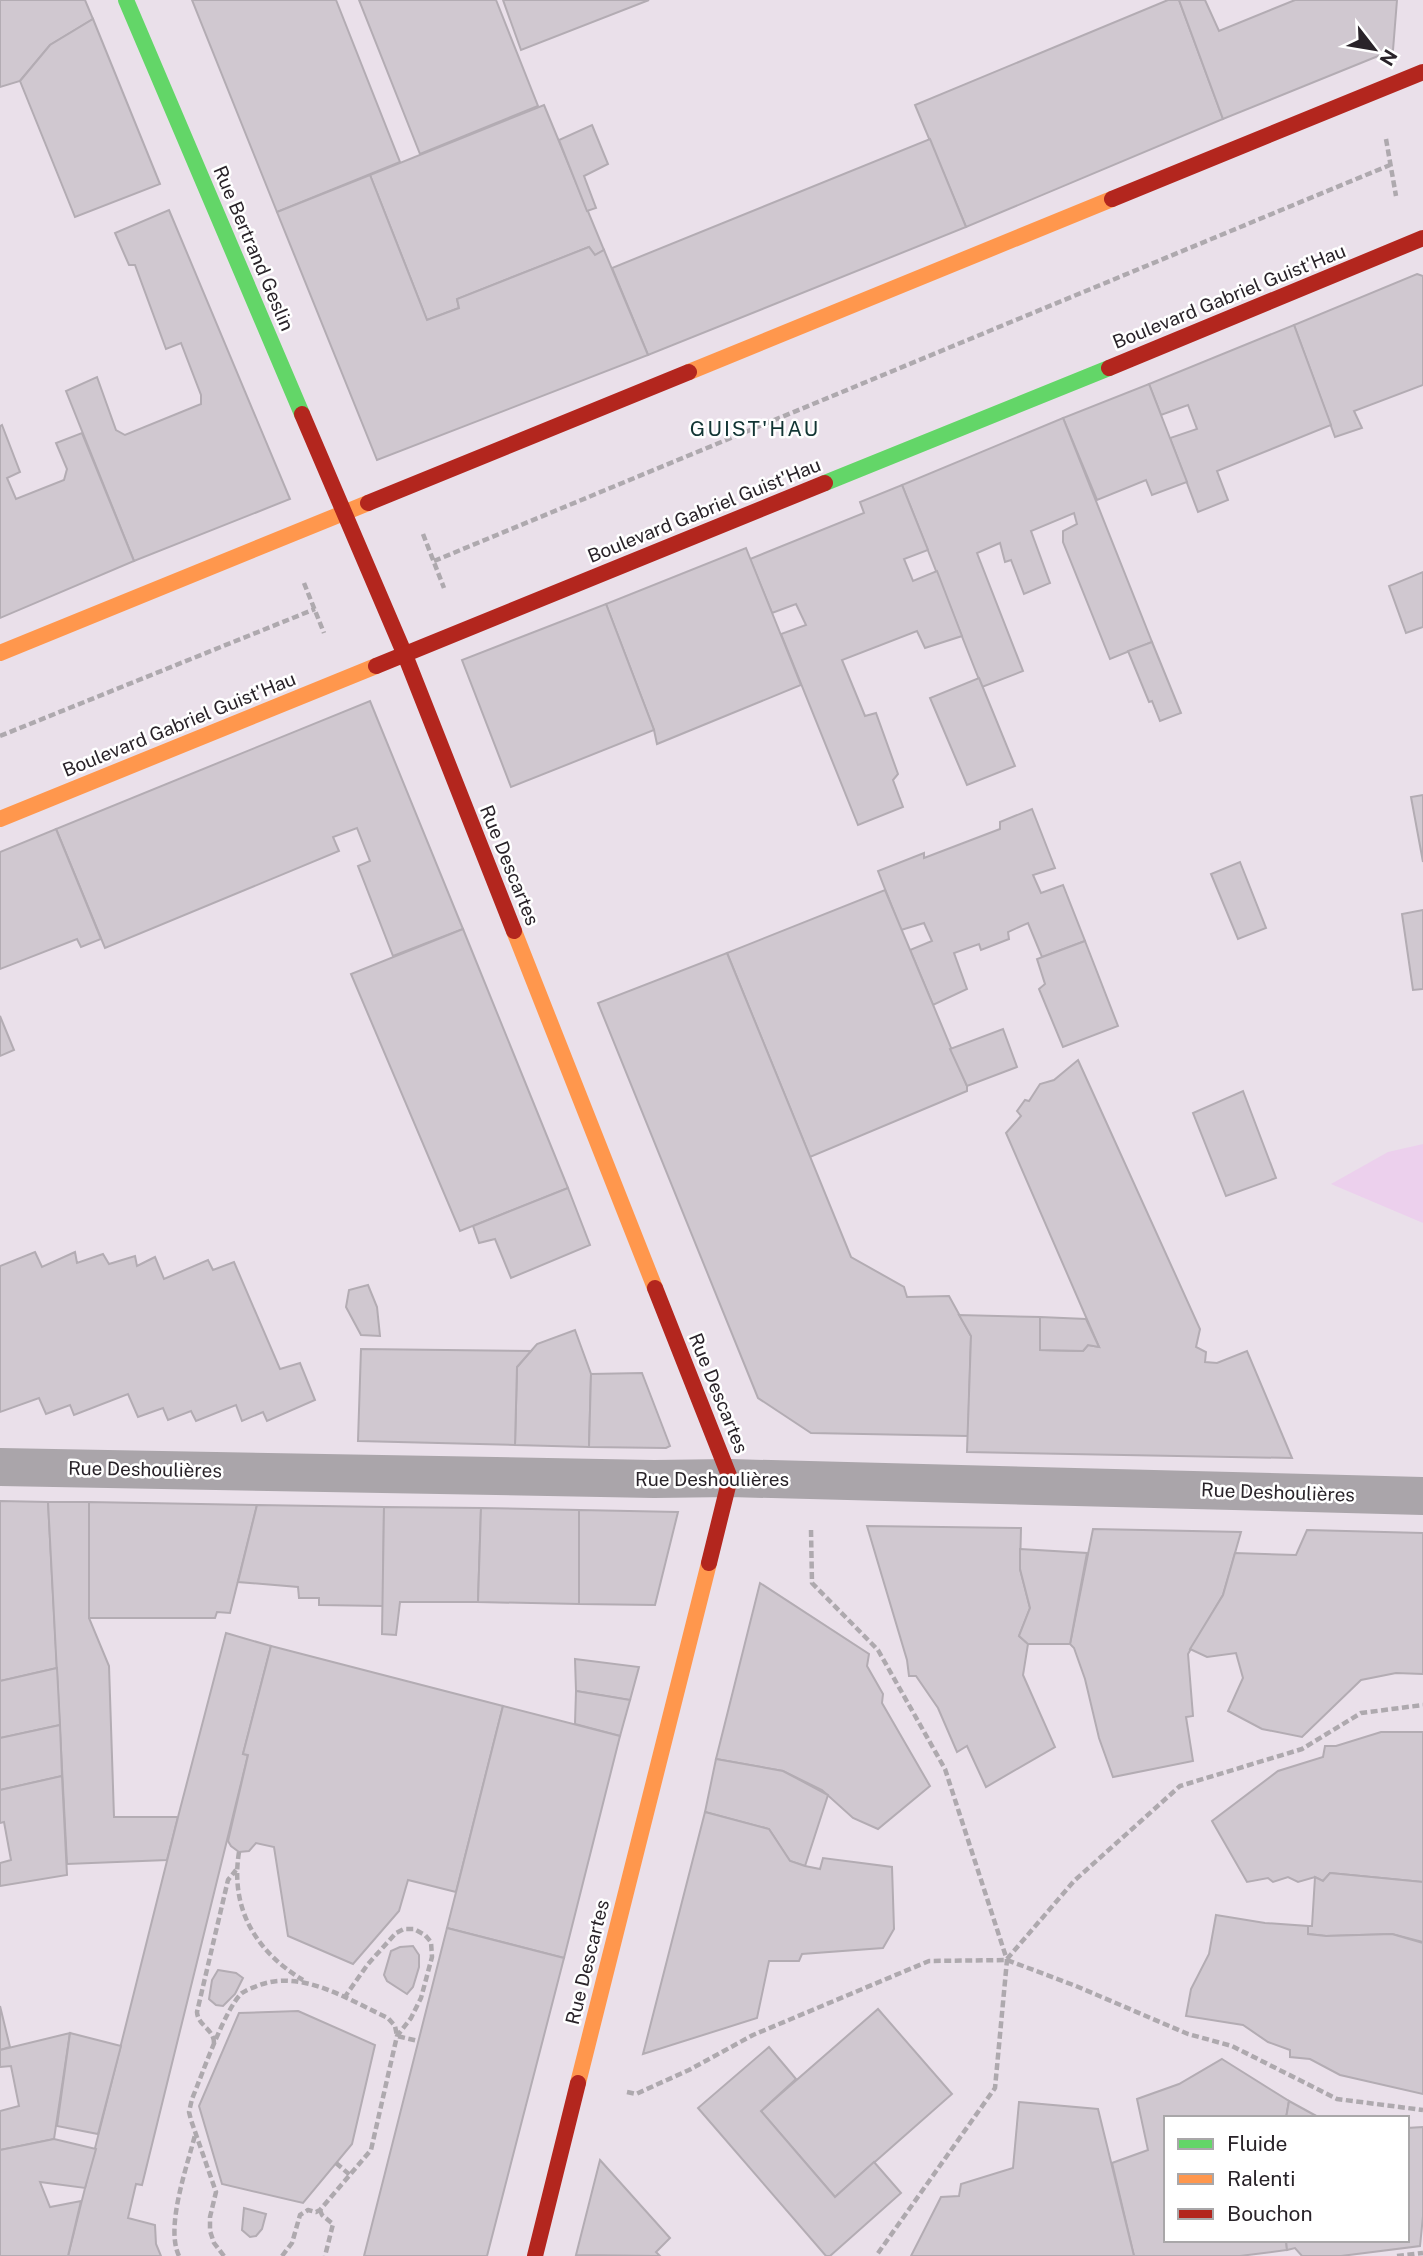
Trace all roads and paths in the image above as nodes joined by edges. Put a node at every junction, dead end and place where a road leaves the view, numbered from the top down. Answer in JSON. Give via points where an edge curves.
{"nodes":[{"id":1,"x":126,"y":0,"type":"edge"},
{"id":2,"x":1423,"y":72,"type":"edge"},
{"id":3,"x":1377,"y":90,"type":"junction"},
{"id":4,"x":1390,"y":165,"type":"junction"},
{"id":5,"x":1423,"y":237,"type":"edge"},
{"id":6,"x":1405,"y":246,"type":"junction"},
{"id":7,"x":405,"y":487,"type":"junction"},
{"id":8,"x":344,"y":512,"type":"junction"},
{"id":9,"x":285,"y":537,"type":"junction"},
{"id":10,"x":434,"y":561,"type":"junction"},
{"id":11,"x":315,"y":609,"type":"junction"},
{"id":12,"x":461,"y":632,"type":"junction"},
{"id":13,"x":0,"y":653,"type":"edge"},
{"id":14,"x":405,"y":655,"type":"junction"},
{"id":15,"x":343,"y":679,"type":"junction"},
{"id":16,"x":0,"y":736,"type":"edge"},
{"id":17,"x":0,"y":819,"type":"edge"},
{"id":18,"x":0,"y":1467,"type":"edge"},
{"id":19,"x":730,"y":1478,"type":"junction"},
{"id":20,"x":810,"y":1480,"type":"junction"},
{"id":21,"x":1423,"y":1496,"type":"edge"},
{"id":22,"x":1423,"y":1705,"type":"edge"},
{"id":23,"x":239,"y":1852,"type":"dead end"},
{"id":24,"x":236,"y":1870,"type":"junction"},
{"id":25,"x":1007,"y":1960,"type":"junction"},
{"id":26,"x":306,"y":1982,"type":"junction"},
{"id":27,"x":344,"y":1998,"type":"junction"},
{"id":28,"x":397,"y":2036,"type":"junction"},
{"id":29,"x":418,"y":2041,"type":"dead end"},
{"id":30,"x":214,"y":2047,"type":"junction"},
{"id":31,"x":579,"y":2081,"type":"junction"},
{"id":32,"x":1423,"y":2110,"type":"edge"},
{"id":33,"x":195,"y":2134,"type":"junction"},
{"id":34,"x":336,"y":2164,"type":"dead end"},
{"id":35,"x":350,"y":2175,"type":"junction"},
{"id":36,"x":320,"y":2210,"type":"junction"},
{"id":37,"x":1423,"y":2253,"type":"edge"},
{"id":38,"x":179,"y":2256,"type":"edge"},
{"id":39,"x":224,"y":2256,"type":"edge"},
{"id":40,"x":282,"y":2256,"type":"edge"},
{"id":41,"x":325,"y":2256,"type":"edge"},
{"id":42,"x":535,"y":2256,"type":"edge"},
{"id":43,"x":876,"y":2256,"type":"edge"},
{"id":44,"x":1397,"y":2256,"type":"edge"}],
"edges":[{"from":1,"to":8,"type":"main road","name":"Rue Bertrand Geslin"},
{"from":2,"to":3,"type":"main road"},
{"from":3,"to":4,"type":"path"},
{"from":3,"to":7,"type":"main road"},
{"from":4,"to":6,"type":"path"},
{"from":4,"to":10,"type":"path"},
{"from":5,"to":6,"type":"main road","name":"Boulevard Gabriel Guist'Hau"},
{"from":6,"to":12,"type":"main road","name":"Boulevard Gabriel Guist'Hau"},
{"from":7,"to":8,"type":"main road"},
{"from":7,"to":10,"type":"path"},
{"from":8,"to":9,"type":"main road"},
{"from":8,"to":14,"type":"main road","name":"Rue Bertrand Geslin"},
{"from":9,"to":11,"type":"path"},
{"from":9,"to":13,"type":"main road"},
{"from":10,"to":12,"type":"path"},
{"from":11,"to":15,"type":"path"},
{"from":11,"to":16,"type":"path"},
{"from":12,"to":14,"type":"main road","name":"Boulevard Gabriel Guist'Hau"},
{"from":14,"to":15,"type":"main road","name":"Boulevard Gabriel Guist'Hau"},
{"from":14,"to":19,"type":"main road","name":"Rue Descartes"},
{"from":15,"to":17,"type":"main road","name":"Boulevard Gabriel Guist'Hau"},
{"from":18,"to":19,"type":"street","name":"Rue Deshoulières"},
{"from":19,"to":20,"type":"street","name":"Rue Deshoulières"},
{"from":19,"to":31,"type":"main road","name":"Rue Descartes"},
{"from":20,"to":21,"type":"street","name":"Rue Deshoulières"},
{"from":20,"to":25,"type":"path","via":[[812,1583],[878,1650],[945,1769]]},
{"from":22,"to":25,"type":"path","via":[[1362,1713],[1301,1749],[1180,1786],[1074,1881]]},
{"from":23,"to":24,"type":"path"},
{"from":24,"to":26,"type":"path","via":[[241,1903],[256,1938],[275,1960]]},
{"from":24,"to":30,"type":"path","via":[[228,1880],[197,2012],[200,2023],[213,2035]]},
{"from":25,"to":31,"type":"path","via":[[929,1961],[753,2035],[636,2094]]},
{"from":25,"to":32,"type":"path","via":[[1188,2034],[1232,2046],[1337,2099]]},
{"from":25,"to":43,"type":"path","via":[[995,2088]]},
{"from":26,"to":27,"type":"path"},
{"from":26,"to":30,"type":"path","via":[[271,1982],[242,1993]]},
{"from":27,"to":28,"type":"path","via":[[388,2018]]},
{"from":27,"to":28,"type":"path","via":[[388,1939],[404,1929],[419,1931],[431,1942],[429,1973],[416,2009]]},
{"from":28,"to":29,"type":"path"},
{"from":28,"to":35,"type":"path","via":[[371,2150]]},
{"from":30,"to":33,"type":"path","via":[[189,2112]]},
{"from":31,"to":42,"type":"main road","name":"Rue Descartes"},
{"from":33,"to":38,"type":"path","via":[[174,2224]]},
{"from":33,"to":39,"type":"path","via":[[216,2192],[210,2231]]},
{"from":34,"to":35,"type":"path"},
{"from":35,"to":36,"type":"path"},
{"from":36,"to":40,"type":"path","via":[[300,2215],[292,2243]]},
{"from":36,"to":41,"type":"path","via":[[334,2224]]},
{"from":37,"to":44,"type":"path"}]}
